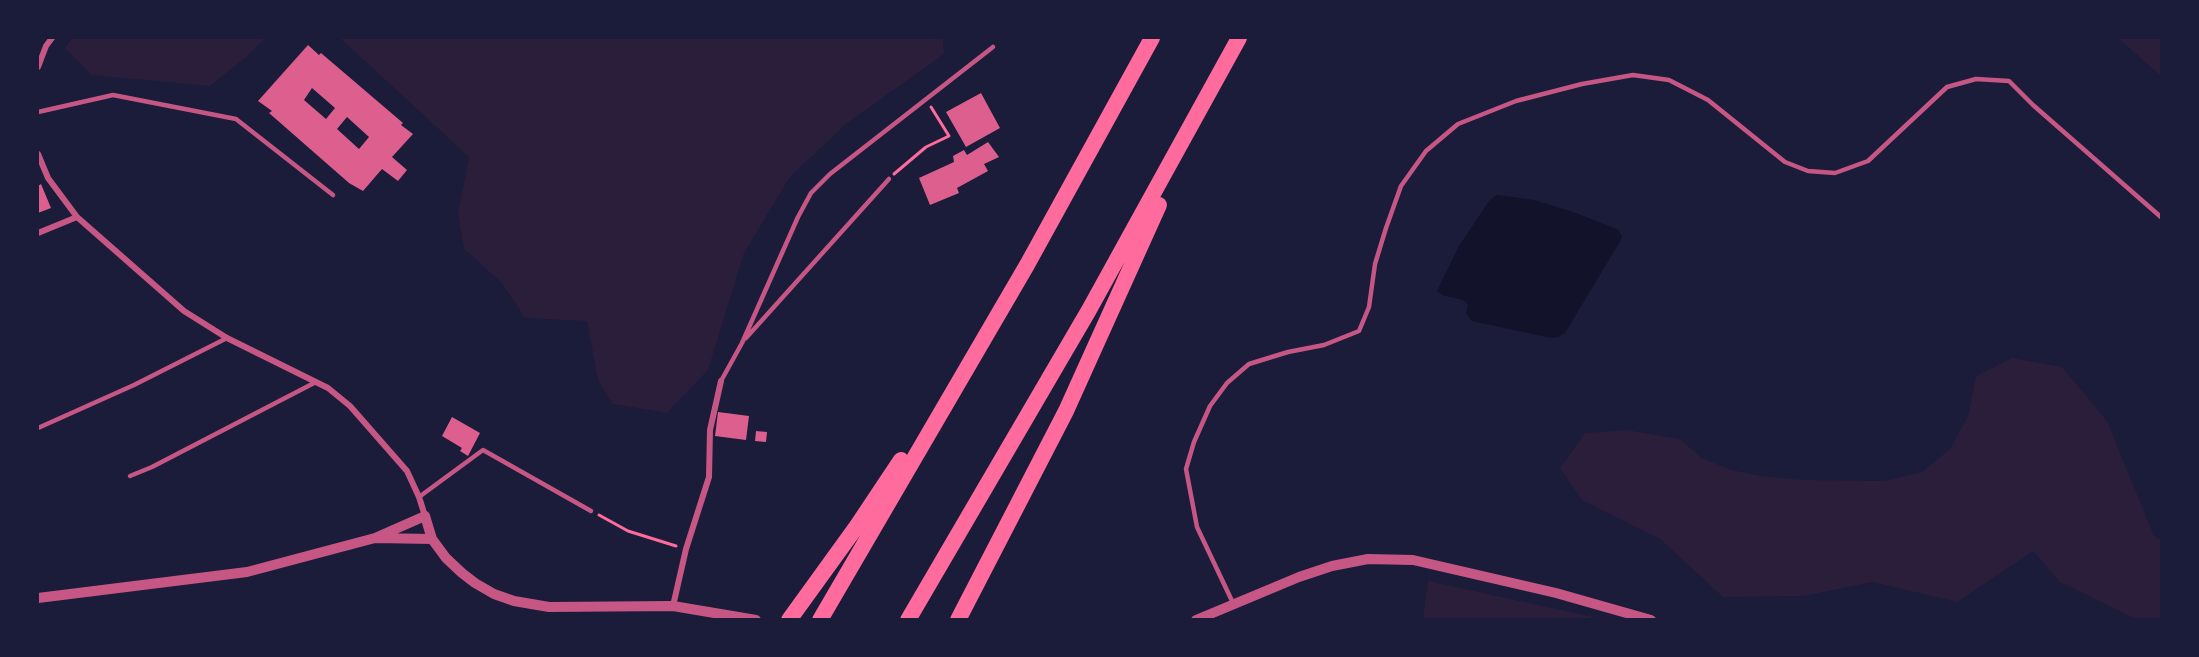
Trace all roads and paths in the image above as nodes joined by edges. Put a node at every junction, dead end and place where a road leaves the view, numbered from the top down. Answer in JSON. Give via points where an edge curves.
{"nodes":[{"id":1,"x":52,"y":38,"type":"edge"},
{"id":2,"x":1152,"y":38,"type":"edge"},
{"id":3,"x":1239,"y":38,"type":"edge"},
{"id":4,"x":993,"y":47,"type":"dead end"},
{"id":5,"x":38,"y":67,"type":"edge"},
{"id":6,"x":926,"y":99,"type":"junction"},
{"id":7,"x":1205,"y":102,"type":"junction"},
{"id":8,"x":38,"y":112,"type":"edge"},
{"id":9,"x":38,"y":154,"type":"edge"},
{"id":10,"x":889,"y":179,"type":"joint"},
{"id":11,"x":333,"y":195,"type":"dead end"},
{"id":12,"x":77,"y":217,"type":"junction"},
{"id":13,"x":2162,"y":218,"type":"edge"},
{"id":14,"x":38,"y":233,"type":"edge"},
{"id":15,"x":1027,"y":265,"type":"junction"},
{"id":16,"x":228,"y":338,"type":"junction"},
{"id":17,"x":742,"y":343,"type":"junction"},
{"id":18,"x":721,"y":381,"type":"joint"},
{"id":19,"x":316,"y":382,"type":"junction"},
{"id":20,"x":38,"y":428,"type":"edge"},
{"id":21,"x":130,"y":476,"type":"dead end"},
{"id":22,"x":419,"y":497,"type":"junction"},
{"id":23,"x":591,"y":511,"type":"joint"},
{"id":24,"x":424,"y":516,"type":"junction"},
{"id":25,"x":375,"y":538,"type":"junction"},
{"id":26,"x":432,"y":539,"type":"junction"},
{"id":27,"x":686,"y":549,"type":"junction"},
{"id":28,"x":38,"y":598,"type":"edge"},
{"id":29,"x":1233,"y":603,"type":"junction"},
{"id":30,"x":673,"y":606,"type":"junction"},
{"id":31,"x":962,"y":613,"type":"edge"},
{"id":32,"x":756,"y":620,"type":"edge"},
{"id":33,"x":789,"y":620,"type":"edge"},
{"id":34,"x":820,"y":620,"type":"edge"},
{"id":35,"x":908,"y":620,"type":"edge"},
{"id":36,"x":1197,"y":620,"type":"edge"},
{"id":37,"x":1651,"y":620,"type":"edge"}],
"edges":[{"from":1,"to":5,"type":"street"},
{"from":2,"to":15,"type":"highway"},
{"from":3,"to":7,"type":"highway"},
{"from":4,"to":6,"type":"lane"},
{"from":6,"to":10,"type":"path","via":[[949,136],[926,147]]},
{"from":6,"to":17,"type":"lane","via":[[811,193]]},
{"from":7,"to":31,"type":"highway","via":[[1066,411]]},
{"from":7,"to":35,"type":"highway"},
{"from":8,"to":11,"type":"lane","via":[[113,95],[236,119]]},
{"from":9,"to":12,"type":"street","via":[[48,178]]},
{"from":10,"to":17,"type":"lane"},
{"from":12,"to":14,"type":"street"},
{"from":12,"to":16,"type":"street","via":[[184,311]]},
{"from":13,"to":29,"type":"lane","via":[[2009,81],[1976,79],[1947,87],[1868,161],[1835,174],[1808,171],[1785,162],[1708,100],[1669,80],[1633,75],[1516,101],[1458,123],[1426,152],[1401,186],[1380,246],[1369,307],[1359,331],[1324,345],[1249,364],[1227,383],[1210,406],[1186,469],[1197,527]]},
{"from":15,"to":33,"type":"highway","via":[[883,488]]},
{"from":15,"to":34,"type":"highway"},
{"from":16,"to":19,"type":"street"},
{"from":16,"to":20,"type":"lane"},
{"from":17,"to":18,"type":"lane"},
{"from":18,"to":27,"type":"street","via":[[710,430],[708,477]]},
{"from":19,"to":21,"type":"lane"},
{"from":19,"to":22,"type":"street","via":[[338,394],[371,428],[407,471]]},
{"from":22,"to":23,"type":"lane","via":[[483,450]]},
{"from":22,"to":24,"type":"street"},
{"from":23,"to":27,"type":"path","via":[[628,531]]},
{"from":24,"to":25,"type":"street"},
{"from":24,"to":26,"type":"street"},
{"from":25,"to":26,"type":"street"},
{"from":25,"to":28,"type":"street","via":[[247,572]]},
{"from":26,"to":30,"type":"street","via":[[446,558],[475,583],[514,601],[549,607]]},
{"from":27,"to":30,"type":"street"},
{"from":29,"to":36,"type":"street"},
{"from":29,"to":37,"type":"street","via":[[1332,566],[1368,559],[1413,560]]},
{"from":30,"to":32,"type":"street"}]}
